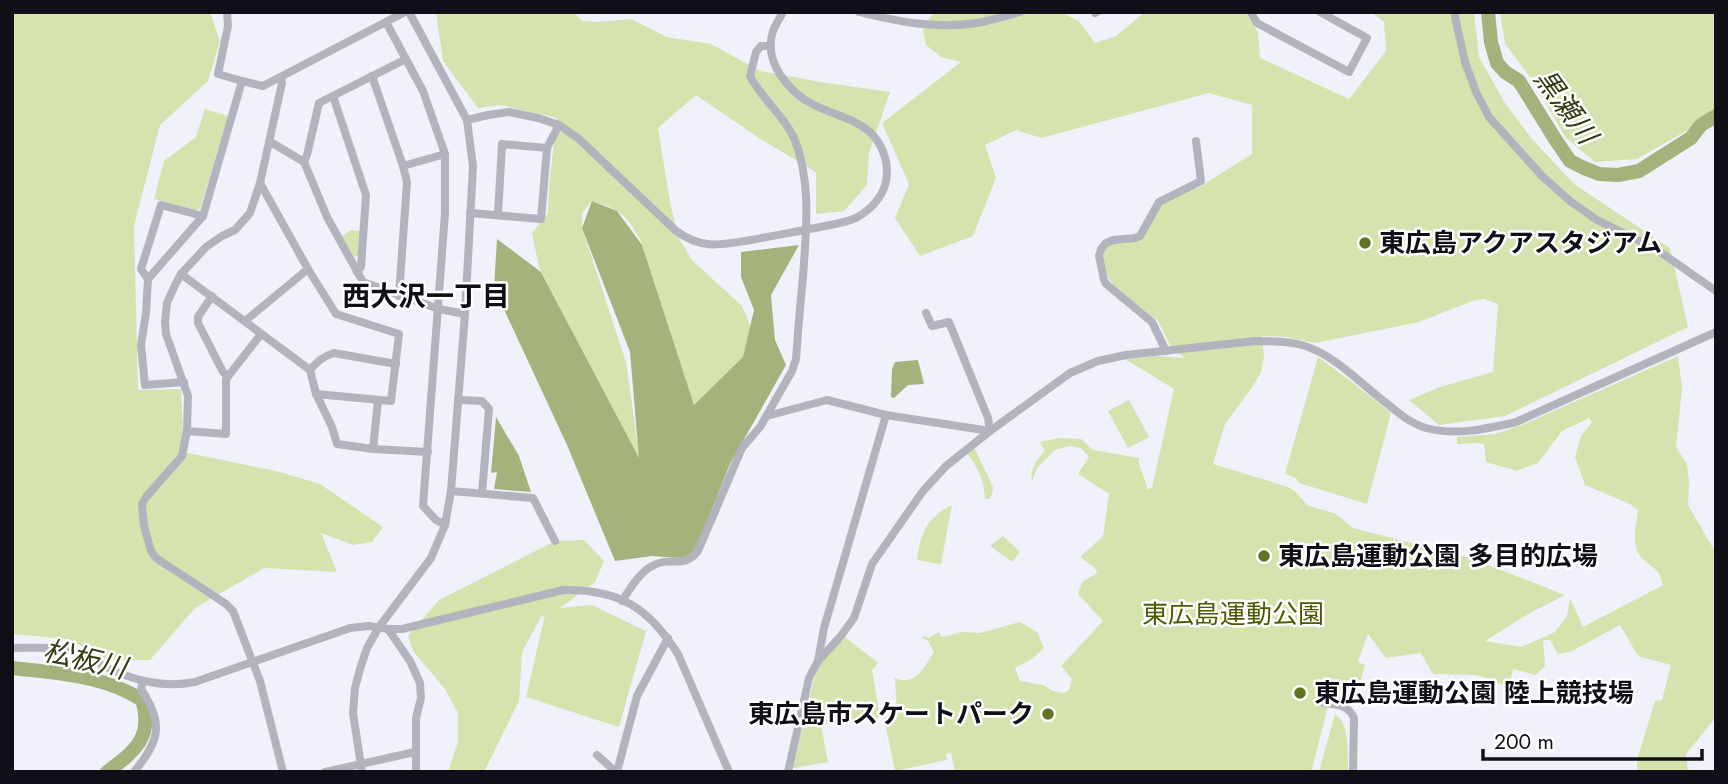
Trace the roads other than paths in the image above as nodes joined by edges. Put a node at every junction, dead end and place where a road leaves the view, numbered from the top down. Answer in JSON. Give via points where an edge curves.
{"nodes":[{"id":1,"x":227,"y":12,"type":"edge"},
{"id":2,"x":407,"y":12,"type":"edge"},
{"id":3,"x":783,"y":12,"type":"edge"},
{"id":4,"x":859,"y":12,"type":"edge"},
{"id":5,"x":1020,"y":12,"type":"edge"},
{"id":6,"x":1320,"y":12,"type":"edge"},
{"id":7,"x":1455,"y":12,"type":"edge"},
{"id":8,"x":1252,"y":13,"type":"edge"},
{"id":9,"x":386,"y":22,"type":"junction"},
{"id":10,"x":771,"y":46,"type":"junction"},
{"id":11,"x":406,"y":59,"type":"junction"},
{"id":12,"x":372,"y":76,"type":"junction"},
{"id":13,"x":281,"y":77,"type":"junction"},
{"id":14,"x":242,"y":81,"type":"junction"},
{"id":15,"x":333,"y":96,"type":"junction"},
{"id":16,"x":467,"y":120,"type":"junction"},
{"id":17,"x":559,"y":125,"type":"junction"},
{"id":18,"x":269,"y":141,"type":"junction"},
{"id":19,"x":1196,"y":141,"type":"dead end"},
{"id":20,"x":547,"y":148,"type":"junction"},
{"id":21,"x":445,"y":154,"type":"junction"},
{"id":22,"x":304,"y":162,"type":"junction"},
{"id":23,"x":403,"y":166,"type":"junction"},
{"id":24,"x":260,"y":183,"type":"junction"},
{"id":25,"x":470,"y":213,"type":"junction"},
{"id":26,"x":498,"y":215,"type":"junction"},
{"id":27,"x":203,"y":216,"type":"junction"},
{"id":28,"x":806,"y":230,"type":"junction"},
{"id":29,"x":308,"y":268,"type":"junction"},
{"id":30,"x":357,"y":272,"type":"junction"},
{"id":31,"x":181,"y":274,"type":"junction"},
{"id":32,"x":148,"y":279,"type":"junction"},
{"id":33,"x":1716,"y":291,"type":"edge"},
{"id":34,"x":212,"y":296,"type":"junction"},
{"id":35,"x":399,"y":296,"type":"junction"},
{"id":36,"x":439,"y":309,"type":"junction"},
{"id":37,"x":926,"y":313,"type":"dead end"},
{"id":38,"x":465,"y":314,"type":"junction"},
{"id":39,"x":245,"y":321,"type":"junction"},
{"id":40,"x":1716,"y":332,"type":"edge"},
{"id":41,"x":261,"y":334,"type":"junction"},
{"id":42,"x":1166,"y":351,"type":"junction"},
{"id":43,"x":396,"y":364,"type":"junction"},
{"id":44,"x":310,"y":370,"type":"junction"},
{"id":45,"x":228,"y":376,"type":"junction"},
{"id":46,"x":184,"y":382,"type":"junction"},
{"id":47,"x":316,"y":394,"type":"junction"},
{"id":48,"x":378,"y":400,"type":"junction"},
{"id":49,"x":458,"y":400,"type":"junction"},
{"id":50,"x":886,"y":415,"type":"junction"},
{"id":51,"x":767,"y":416,"type":"junction"},
{"id":52,"x":187,"y":431,"type":"junction"},
{"id":53,"x":990,"y":431,"type":"junction"},
{"id":54,"x":373,"y":449,"type":"junction"},
{"id":55,"x":428,"y":452,"type":"junction"},
{"id":56,"x":450,"y":491,"type":"junction"},
{"id":57,"x":482,"y":493,"type":"junction"},
{"id":58,"x":445,"y":525,"type":"junction"},
{"id":59,"x":555,"y":541,"type":"dead end"},
{"id":60,"x":622,"y":601,"type":"junction"},
{"id":61,"x":383,"y":628,"type":"junction"},
{"id":62,"x":668,"y":638,"type":"junction"},
{"id":63,"x":12,"y":648,"type":"edge"},
{"id":64,"x":818,"y":661,"type":"junction"},
{"id":65,"x":251,"y":662,"type":"junction"},
{"id":66,"x":143,"y":681,"type":"junction"},
{"id":67,"x":1324,"y":703,"type":"dead end"},
{"id":68,"x":415,"y":752,"type":"junction"},
{"id":69,"x":597,"y":755,"type":"dead end"},
{"id":70,"x":361,"y":768,"type":"edge"},
{"id":71,"x":134,"y":772,"type":"edge"},
{"id":72,"x":283,"y":772,"type":"edge"},
{"id":73,"x":325,"y":772,"type":"edge"},
{"id":74,"x":416,"y":772,"type":"edge"},
{"id":75,"x":616,"y":772,"type":"edge"},
{"id":76,"x":729,"y":772,"type":"edge"},
{"id":77,"x":788,"y":772,"type":"edge"},
{"id":78,"x":1353,"y":772,"type":"edge"}],
"edges":[{"from":1,"to":14,"type":"street","via":[[218,75]]},
{"from":2,"to":9,"type":"street"},
{"from":2,"to":16,"type":"street"},
{"from":3,"to":10,"type":"street"},
{"from":4,"to":5,"type":"street","via":[[940,26]]},
{"from":6,"to":8,"type":"street","via":[[1367,38],[1349,72],[1257,23]]},
{"from":7,"to":33,"type":"street","via":[[1465,62],[1489,117],[1542,176],[1597,219],[1656,249]]},
{"from":9,"to":11,"type":"street"},
{"from":9,"to":13,"type":"street"},
{"from":10,"to":28,"type":"street","via":[[761,46],[750,76],[792,134],[802,158]]},
{"from":10,"to":28,"type":"street","via":[[782,78],[811,104],[872,134],[887,165],[882,196],[869,209],[853,219]]},
{"from":11,"to":12,"type":"street"},
{"from":11,"to":21,"type":"street"},
{"from":12,"to":15,"type":"street"},
{"from":12,"to":23,"type":"street"},
{"from":13,"to":14,"type":"street","via":[[263,86]]},
{"from":13,"to":18,"type":"street"},
{"from":14,"to":27,"type":"street"},
{"from":15,"to":22,"type":"street","via":[[319,103]]},
{"from":15,"to":30,"type":"street","via":[[367,201]]},
{"from":16,"to":17,"type":"street","via":[[509,112]]},
{"from":16,"to":25,"type":"street","via":[[473,166]]},
{"from":17,"to":20,"type":"street"},
{"from":17,"to":28,"type":"street","via":[[686,239],[727,244]]},
{"from":18,"to":22,"type":"street"},
{"from":18,"to":24,"type":"street"},
{"from":19,"to":42,"type":"street","via":[[1201,181],[1159,202],[1140,236],[1106,243],[1099,256],[1106,284],[1152,322]]},
{"from":20,"to":26,"type":"street","via":[[541,219]]},
{"from":20,"to":26,"type":"street","via":[[502,144]]},
{"from":21,"to":23,"type":"street"},
{"from":21,"to":36,"type":"street"},
{"from":22,"to":30,"type":"street"},
{"from":23,"to":35,"type":"street","via":[[407,182]]},
{"from":24,"to":29,"type":"street"},
{"from":24,"to":31,"type":"street","via":[[250,213],[235,230],[206,247]]},
{"from":25,"to":26,"type":"street"},
{"from":25,"to":38,"type":"street"},
{"from":27,"to":32,"type":"street"},
{"from":27,"to":32,"type":"street","via":[[161,205],[141,269]]},
{"from":28,"to":51,"type":"street","via":[[796,359]]},
{"from":29,"to":39,"type":"street"},
{"from":29,"to":43,"type":"street","via":[[336,314],[399,334]]},
{"from":30,"to":35,"type":"street","via":[[363,282]]},
{"from":31,"to":34,"type":"street"},
{"from":31,"to":46,"type":"street","via":[[167,303],[165,322]]},
{"from":32,"to":46,"type":"street","via":[[141,345],[145,385]]},
{"from":34,"to":39,"type":"street"},
{"from":34,"to":45,"type":"street","via":[[198,323]]},
{"from":35,"to":36,"type":"street"},
{"from":36,"to":38,"type":"street"},
{"from":36,"to":55,"type":"street"},
{"from":37,"to":53,"type":"street","via":[[932,326],[949,322]]},
{"from":38,"to":49,"type":"street"},
{"from":39,"to":41,"type":"street"},
{"from":40,"to":42,"type":"street","via":[[1516,422],[1455,432],[1425,428],[1402,417],[1334,361],[1303,345],[1255,341]]},
{"from":41,"to":44,"type":"street"},
{"from":41,"to":45,"type":"street"},
{"from":42,"to":53,"type":"street","via":[[1098,361],[1070,373]]},
{"from":43,"to":44,"type":"street","via":[[334,353]]},
{"from":43,"to":48,"type":"street","via":[[391,401]]},
{"from":44,"to":47,"type":"street"},
{"from":45,"to":52,"type":"street","via":[[226,434]]},
{"from":46,"to":52,"type":"street"},
{"from":47,"to":48,"type":"street"},
{"from":47,"to":54,"type":"street","via":[[337,444]]},
{"from":48,"to":54,"type":"street"},
{"from":49,"to":56,"type":"street"},
{"from":49,"to":57,"type":"street","via":[[482,401],[489,409]]},
{"from":50,"to":51,"type":"street","via":[[827,400]]},
{"from":50,"to":53,"type":"street"},
{"from":50,"to":64,"type":"street"},
{"from":51,"to":60,"type":"street","via":[[742,448],[692,559],[650,567]]},
{"from":52,"to":65,"type":"street","via":[[182,456],[142,503],[144,526],[156,558],[219,598],[234,614]]},
{"from":53,"to":64,"type":"street","via":[[923,491],[872,564],[854,618]]},
{"from":54,"to":55,"type":"street"},
{"from":55,"to":58,"type":"street","via":[[424,506]]},
{"from":56,"to":57,"type":"street"},
{"from":56,"to":58,"type":"street"},
{"from":57,"to":59,"type":"street","via":[[533,498]]},
{"from":58,"to":61,"type":"street","via":[[431,558]]},
{"from":60,"to":61,"type":"street","via":[[589,590],[563,590],[402,629]]},
{"from":60,"to":62,"type":"street","via":[[639,608]]},
{"from":61,"to":65,"type":"street","via":[[350,628]]},
{"from":61,"to":68,"type":"street","via":[[420,683]]},
{"from":61,"to":70,"type":"street","via":[[367,648],[355,688],[353,713]]},
{"from":62,"to":75,"type":"street","via":[[637,696]]},
{"from":62,"to":76,"type":"street"},
{"from":63,"to":66,"type":"street","via":[[77,652]]},
{"from":64,"to":77,"type":"street","via":[[809,678]]},
{"from":65,"to":66,"type":"street","via":[[195,682],[163,685]]},
{"from":65,"to":72,"type":"street"},
{"from":66,"to":71,"type":"street","via":[[141,689],[153,707],[157,729],[153,744]]},
{"from":67,"to":78,"type":"street","via":[[1353,713]]},
{"from":68,"to":70,"type":"street"},
{"from":68,"to":74,"type":"street"},
{"from":69,"to":75,"type":"street"},
{"from":70,"to":73,"type":"street"}]}
